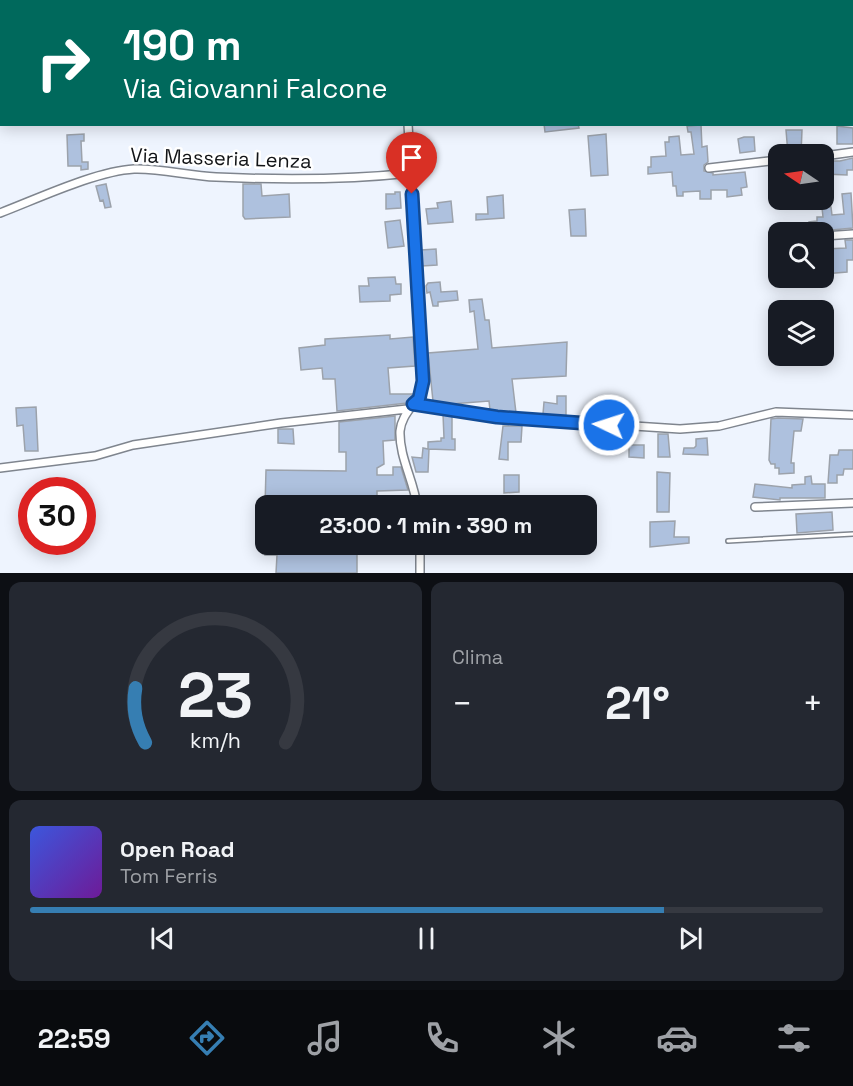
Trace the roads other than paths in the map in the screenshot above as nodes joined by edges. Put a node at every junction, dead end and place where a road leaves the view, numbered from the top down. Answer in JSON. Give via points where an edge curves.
{"nodes":[{"id":1,"x":408,"y":126,"type":"edge"},
{"id":2,"x":853,"y":152,"type":"edge"},
{"id":3,"x":834,"y":155,"type":"edge"},
{"id":4,"x":768,"y":161,"type":"edge"},
{"id":5,"x":709,"y":168,"type":"dead end"},
{"id":6,"x":411,"y":173,"type":"junction"},
{"id":7,"x":0,"y":213,"type":"edge"},
{"id":8,"x":853,"y":234,"type":"edge"},
{"id":9,"x":834,"y":235,"type":"edge"},
{"id":10,"x":410,"y":407,"type":"junction"},
{"id":11,"x":853,"y":415,"type":"edge"},
{"id":12,"x":0,"y":468,"type":"edge"},
{"id":13,"x":416,"y":495,"type":"edge"},
{"id":14,"x":853,"y":503,"type":"edge"},
{"id":15,"x":755,"y":507,"type":"dead end"},
{"id":16,"x":853,"y":534,"type":"edge"},
{"id":17,"x":728,"y":541,"type":"dead end"},
{"id":18,"x":420,"y":555,"type":"edge"},
{"id":19,"x":420,"y":573,"type":"edge"}],
"edges":[{"from":1,"to":6,"type":"street"},
{"from":2,"to":3,"type":"street"},
{"from":4,"to":5,"type":"street"},
{"from":6,"to":7,"type":"street","name":"Via Masseria Lenza","via":[[360,178],[248,179],[136,169],[113,172]]},
{"from":6,"to":10,"type":"street","via":[[423,381],[419,399]]},
{"from":8,"to":9,"type":"street"},
{"from":10,"to":11,"type":"street","via":[[680,429],[719,426],[776,412]]},
{"from":10,"to":12,"type":"street","via":[[133,445],[95,456]]},
{"from":10,"to":13,"type":"street","via":[[400,431]]},
{"from":14,"to":15,"type":"street"},
{"from":16,"to":17,"type":"lane"},
{"from":18,"to":19,"type":"street"}]}
